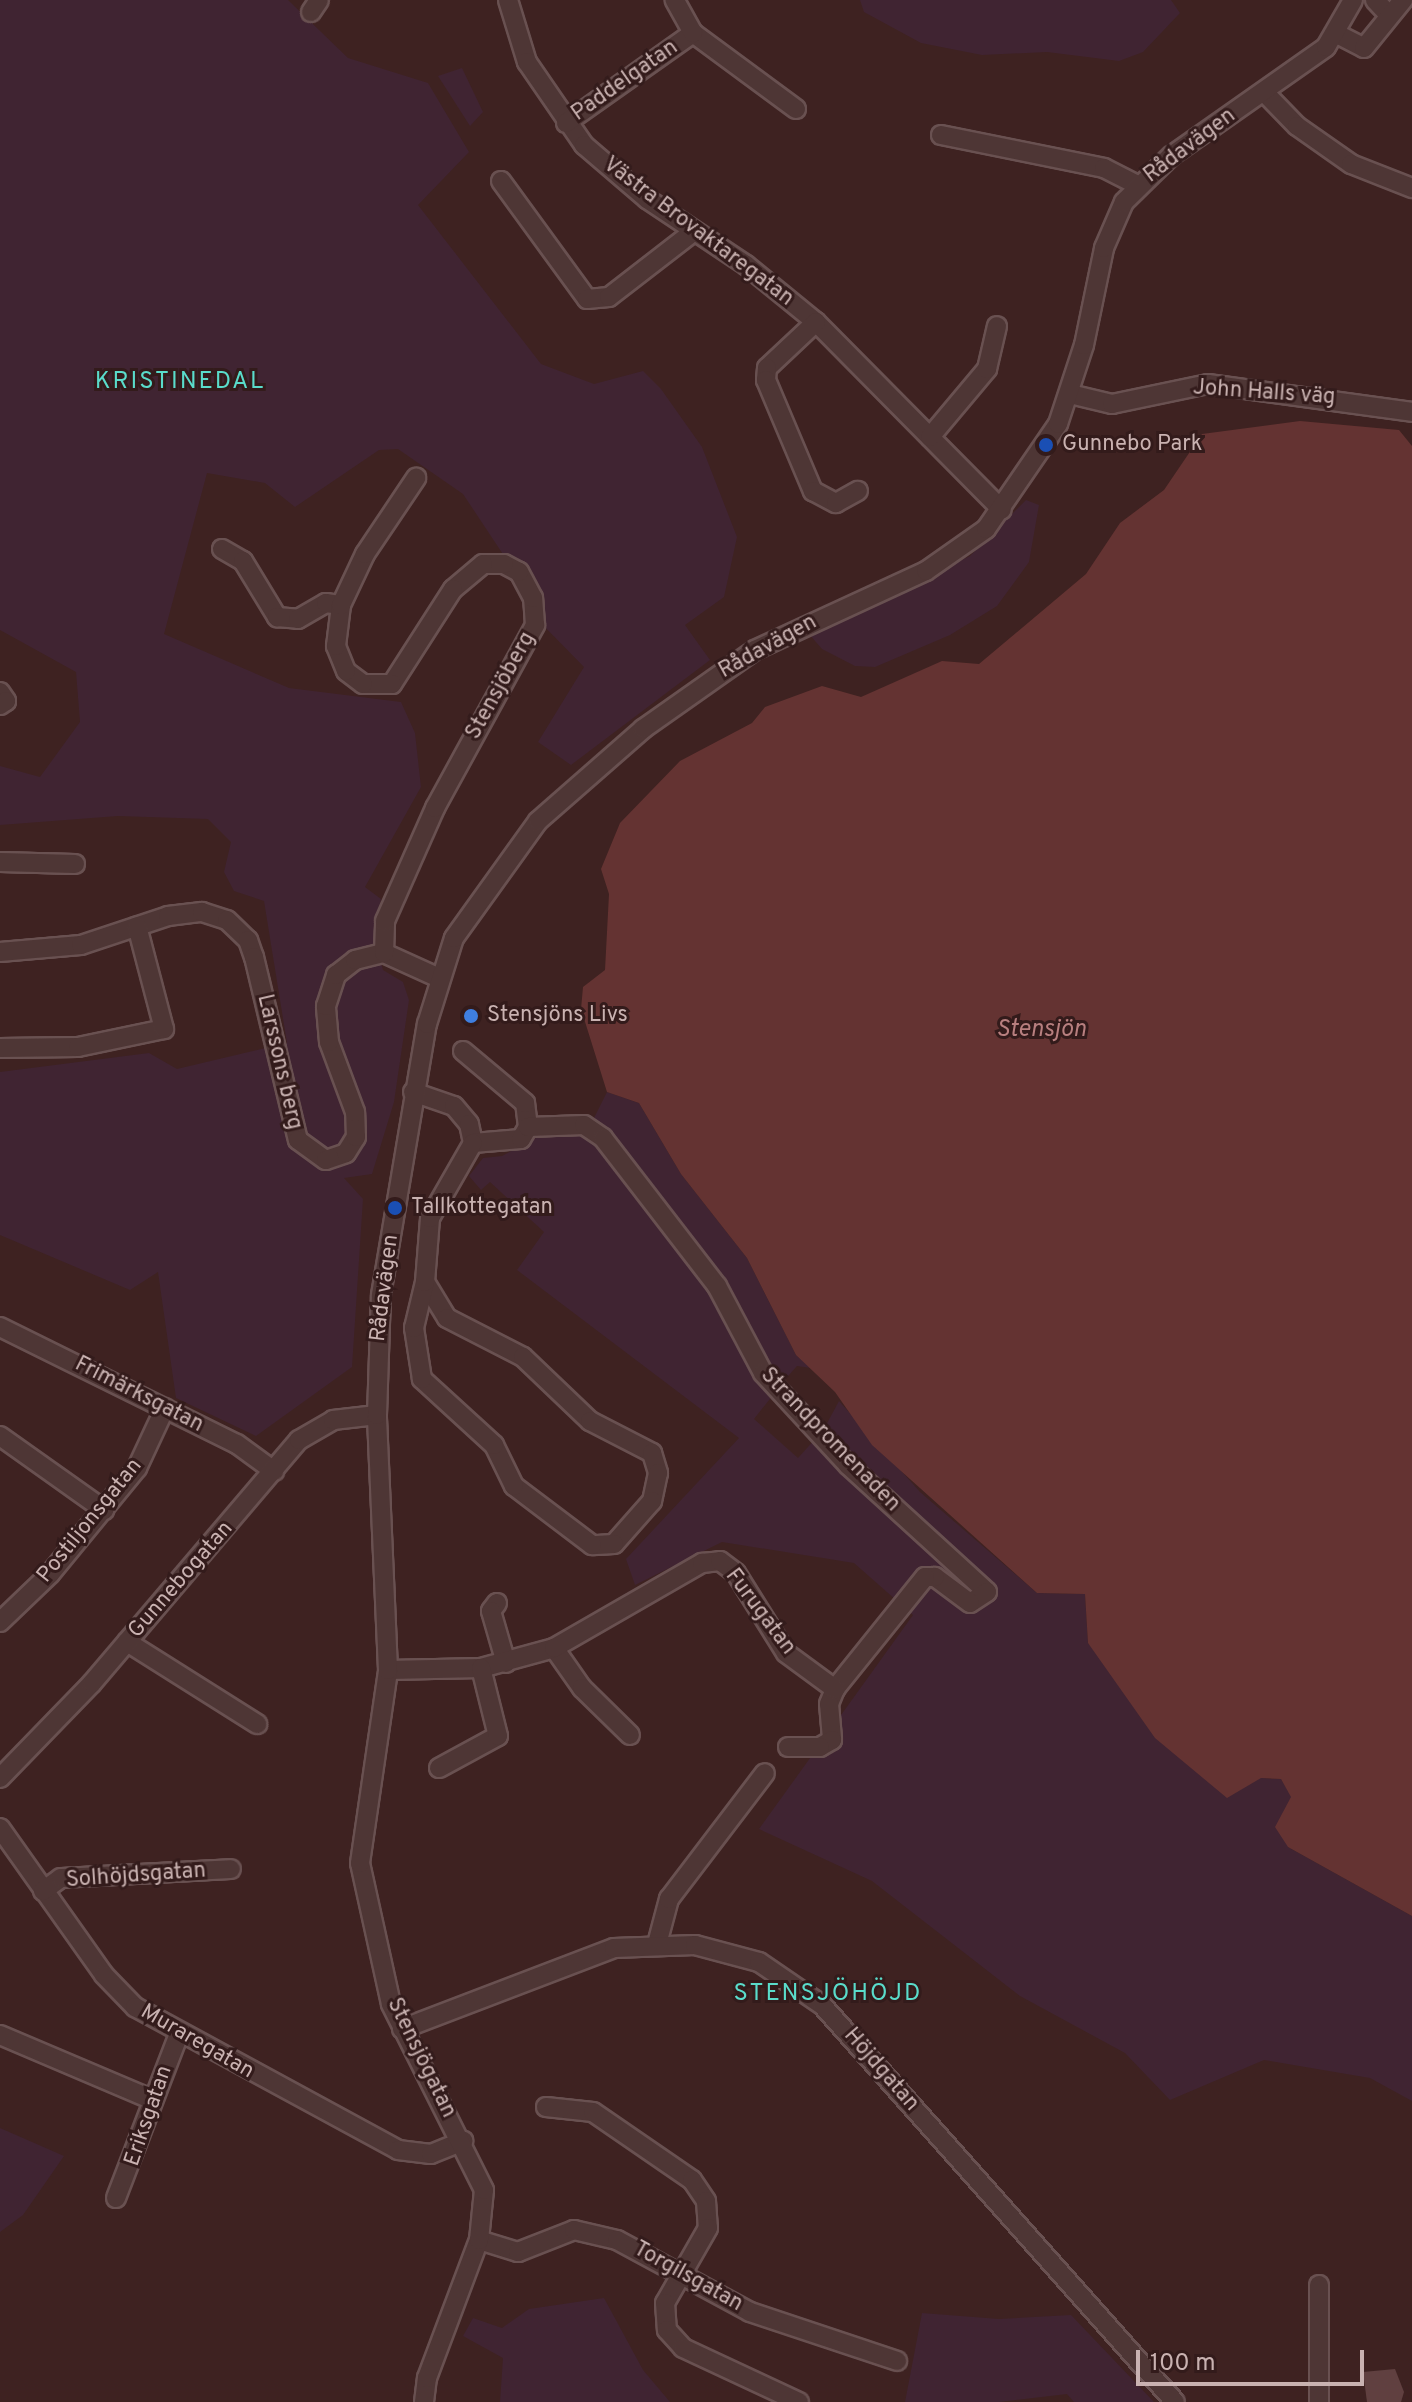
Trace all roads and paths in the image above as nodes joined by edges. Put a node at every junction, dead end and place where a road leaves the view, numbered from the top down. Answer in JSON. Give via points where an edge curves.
{"nodes":[{"id":1,"x":508,"y":0,"type":"edge"},
{"id":2,"x":675,"y":0,"type":"edge"},
{"id":3,"x":1353,"y":0,"type":"edge"},
{"id":4,"x":1375,"y":0,"type":"edge"},
{"id":5,"x":1403,"y":0,"type":"edge"},
{"id":6,"x":1388,"y":14,"type":"junction"},
{"id":7,"x":693,"y":33,"type":"junction"},
{"id":8,"x":1337,"y":34,"type":"junction"},
{"id":9,"x":1264,"y":92,"type":"junction"},
{"id":10,"x":796,"y":109,"type":"dead end"},
{"id":11,"x":566,"y":123,"type":"junction"},
{"id":12,"x":941,"y":135,"type":"dead end"},
{"id":13,"x":501,"y":181,"type":"dead end"},
{"id":14,"x":1138,"y":185,"type":"junction"},
{"id":15,"x":1412,"y":188,"type":"edge"},
{"id":16,"x":693,"y":232,"type":"junction"},
{"id":17,"x":816,"y":322,"type":"junction"},
{"id":18,"x":997,"y":326,"type":"dead end"},
{"id":19,"x":1070,"y":394,"type":"junction"},
{"id":20,"x":1412,"y":412,"type":"edge"},
{"id":21,"x":930,"y":437,"type":"junction"},
{"id":22,"x":416,"y":478,"type":"dead end"},
{"id":23,"x":858,"y":491,"type":"dead end"},
{"id":24,"x":1002,"y":510,"type":"junction"},
{"id":25,"x":222,"y":549,"type":"dead end"},
{"id":26,"x":341,"y":605,"type":"junction"},
{"id":27,"x":0,"y":692,"type":"edge"},
{"id":28,"x":0,"y":705,"type":"edge"},
{"id":29,"x":0,"y":862,"type":"edge"},
{"id":30,"x":75,"y":864,"type":"dead end"},
{"id":31,"x":137,"y":926,"type":"junction"},
{"id":32,"x":0,"y":952,"type":"edge"},
{"id":33,"x":384,"y":953,"type":"junction"},
{"id":34,"x":439,"y":978,"type":"junction"},
{"id":35,"x":0,"y":1048,"type":"edge"},
{"id":36,"x":463,"y":1051,"type":"dead end"},
{"id":37,"x":413,"y":1092,"type":"junction"},
{"id":38,"x":528,"y":1127,"type":"junction"},
{"id":39,"x":473,"y":1143,"type":"junction"},
{"id":40,"x":425,"y":1282,"type":"junction"},
{"id":41,"x":0,"y":1327,"type":"edge"},
{"id":42,"x":165,"y":1408,"type":"junction"},
{"id":43,"x":377,"y":1415,"type":"junction"},
{"id":44,"x":0,"y":1436,"type":"edge"},
{"id":45,"x":274,"y":1471,"type":"junction"},
{"id":46,"x":104,"y":1510,"type":"junction"},
{"id":47,"x":497,"y":1603,"type":"dead end"},
{"id":48,"x":0,"y":1622,"type":"edge"},
{"id":49,"x":127,"y":1642,"type":"junction"},
{"id":50,"x":554,"y":1648,"type":"junction"},
{"id":51,"x":506,"y":1663,"type":"junction"},
{"id":52,"x":481,"y":1668,"type":"junction"},
{"id":53,"x":388,"y":1670,"type":"junction"},
{"id":54,"x":835,"y":1689,"type":"junction"},
{"id":55,"x":257,"y":1724,"type":"dead end"},
{"id":56,"x":630,"y":1735,"type":"dead end"},
{"id":57,"x":788,"y":1747,"type":"dead end"},
{"id":58,"x":439,"y":1768,"type":"dead end"},
{"id":59,"x":765,"y":1773,"type":"dead end"},
{"id":60,"x":0,"y":1778,"type":"edge"},
{"id":61,"x":0,"y":1828,"type":"edge"},
{"id":62,"x":231,"y":1869,"type":"dead end"},
{"id":63,"x":43,"y":1891,"type":"junction"},
{"id":64,"x":657,"y":1944,"type":"junction"},
{"id":65,"x":402,"y":2029,"type":"junction"},
{"id":66,"x":179,"y":2034,"type":"junction"},
{"id":67,"x":0,"y":2035,"type":"edge"},
{"id":68,"x":153,"y":2100,"type":"junction"},
{"id":69,"x":546,"y":2107,"type":"dead end"},
{"id":70,"x":463,"y":2141,"type":"junction"},
{"id":71,"x":116,"y":2198,"type":"dead end"},
{"id":72,"x":479,"y":2240,"type":"junction"},
{"id":73,"x":682,"y":2273,"type":"junction"},
{"id":74,"x":1319,"y":2285,"type":"dead end"},
{"id":75,"x":897,"y":2361,"type":"dead end"},
{"id":76,"x":424,"y":2402,"type":"edge"},
{"id":77,"x":799,"y":2402,"type":"edge"},
{"id":78,"x":1175,"y":2402,"type":"edge"},
{"id":79,"x":1319,"y":2402,"type":"edge"}],
"edges":[{"from":1,"to":11,"type":"street","name":"Västra Brovaktaregatan","via":[[527,62]]},
{"from":2,"to":7,"type":"street","name":"Paddelgatan"},
{"from":3,"to":8,"type":"street","name":"Rådavägen"},
{"from":4,"to":6,"type":"street"},
{"from":5,"to":6,"type":"street"},
{"from":6,"to":8,"type":"street","via":[[1364,48]]},
{"from":7,"to":10,"type":"street"},
{"from":7,"to":11,"type":"street","name":"Paddelgatan"},
{"from":8,"to":9,"type":"street","name":"Rådavägen"},
{"from":9,"to":14,"type":"street","name":"Rådavägen"},
{"from":9,"to":15,"type":"street","via":[[1297,126],[1351,164]]},
{"from":11,"to":16,"type":"street","name":"Västra Brovaktaregatan","via":[[617,176]]},
{"from":12,"to":14,"type":"street","via":[[1104,168]]},
{"from":13,"to":16,"type":"street","via":[[587,299],[609,297]]},
{"from":14,"to":19,"type":"street","name":"Rådavägen","via":[[1104,248]]},
{"from":16,"to":17,"type":"street","name":"Västra Brovaktaregatan"},
{"from":17,"to":21,"type":"street","name":"Västra Brovaktaregatan"},
{"from":17,"to":23,"type":"street","via":[[767,368],[766,380],[806,482],[836,503]]},
{"from":18,"to":21,"type":"street","via":[[987,369]]},
{"from":19,"to":20,"type":"street","name":"John Halls väg","via":[[1112,404],[1208,384]]},
{"from":19,"to":24,"type":"street","name":"Rådavägen","via":[[1046,445]]},
{"from":21,"to":24,"type":"street","name":"Västra Brovaktaregatan"},
{"from":22,"to":26,"type":"street","name":"Stensjöberg","via":[[365,554]]},
{"from":24,"to":34,"type":"street","name":"Rådavägen","via":[[974,540],[926,571],[788,632],[715,675],[576,783],[494,877],[454,938]]},
{"from":25,"to":26,"type":"street","via":[[243,561],[277,617],[298,619],[326,603]]},
{"from":26,"to":33,"type":"street","name":"Stensjöberg","via":[[338,658],[354,679],[372,687],[397,680],[453,589],[483,564],[504,564],[519,572],[536,611],[525,652],[458,762],[391,906]]},
{"from":27,"to":28,"type":"street","via":[[6,701]]},
{"from":29,"to":30,"type":"street"},
{"from":31,"to":32,"type":"street","name":"Larssons berg","via":[[81,945]]},
{"from":31,"to":33,"type":"street","name":"Larssons berg","via":[[202,912],[238,928],[254,957],[298,1140],[326,1160],[346,1153],[356,1137],[355,1112],[329,1042],[329,988],[342,967]]},
{"from":31,"to":35,"type":"street","via":[[164,1029],[78,1047]]},
{"from":33,"to":34,"type":"street"},
{"from":34,"to":37,"type":"street","name":"Rådavägen"},
{"from":36,"to":38,"type":"street","via":[[519,1094]]},
{"from":37,"to":39,"type":"street","via":[[454,1106],[469,1124]]},
{"from":37,"to":43,"type":"street","name":"Rådavägen","via":[[381,1295]]},
{"from":38,"to":39,"type":"street","via":[[512,1143]]},
{"from":38,"to":54,"type":"street","name":"Strandpromenaden","via":[[584,1125],[603,1138],[717,1286],[763,1373],[848,1465],[987,1592],[970,1603],[935,1577],[925,1577]]},
{"from":39,"to":40,"type":"street","via":[[430,1218]]},
{"from":40,"to":40,"type":"street","via":[[414,1328],[422,1379],[494,1445],[524,1495],[592,1545],[614,1544],[652,1501],[658,1473],[652,1453],[590,1421],[523,1357],[447,1318]]},
{"from":41,"to":42,"type":"street","name":"Frimärksgatan"},
{"from":42,"to":45,"type":"street","name":"Frimärksgatan"},
{"from":42,"to":46,"type":"street","name":"Postiljonsgatan","via":[[137,1468]]},
{"from":43,"to":45,"type":"street","name":"Gunnebogatan","via":[[346,1416],[314,1427]]},
{"from":43,"to":53,"type":"street","name":"Stensjögatan"},
{"from":44,"to":46,"type":"street"},
{"from":45,"to":49,"type":"street","name":"Gunnebogatan"},
{"from":46,"to":48,"type":"street","name":"Postiljonsgatan"},
{"from":47,"to":51,"type":"street","via":[[491,1611]]},
{"from":49,"to":55,"type":"street"},
{"from":49,"to":60,"type":"street","name":"Gunnebogatan"},
{"from":50,"to":51,"type":"street","name":"Furugatan"},
{"from":50,"to":54,"type":"street","name":"Furugatan","via":[[702,1563],[720,1561],[736,1573],[786,1653]]},
{"from":50,"to":56,"type":"street","via":[[582,1688]]},
{"from":51,"to":52,"type":"street","name":"Furugatan"},
{"from":52,"to":53,"type":"street","name":"Furugatan"},
{"from":52,"to":58,"type":"street","via":[[498,1736]]},
{"from":53,"to":65,"type":"street","name":"Stensjögatan","via":[[360,1863],[379,1965]]},
{"from":54,"to":57,"type":"street","via":[[829,1704],[832,1740],[820,1747]]},
{"from":59,"to":64,"type":"street","via":[[669,1899]]},
{"from":61,"to":63,"type":"street","name":"Muraregatan"},
{"from":62,"to":63,"type":"street","name":"Solhöjdsgatan","via":[[61,1878]]},
{"from":63,"to":66,"type":"street","name":"Muraregatan","via":[[118,1991]]},
{"from":64,"to":65,"type":"street","name":"Höjdgatan","via":[[614,1948]]},
{"from":64,"to":78,"type":"street","name":"Höjdgatan","via":[[732,1951],[806,1989]]},
{"from":65,"to":70,"type":"street","name":"Stensjögatan"},
{"from":66,"to":68,"type":"street","name":"Eriksgatan"},
{"from":66,"to":70,"type":"street","name":"Muraregatan","via":[[398,2150],[431,2154]]},
{"from":67,"to":68,"type":"street"},
{"from":68,"to":71,"type":"street","name":"Eriksgatan"},
{"from":69,"to":73,"type":"street","via":[[580,2108],[618,2125],[702,2190],[708,2228]]},
{"from":70,"to":72,"type":"street","name":"Stensjögatan","via":[[484,2190]]},
{"from":72,"to":73,"type":"street","name":"Torgilsgatan","via":[[518,2252],[574,2230],[638,2247]]},
{"from":72,"to":76,"type":"street","name":"Stensjögatan"},
{"from":73,"to":75,"type":"street","name":"Torgilsgatan","via":[[783,2326]]},
{"from":73,"to":77,"type":"street","via":[[663,2314],[673,2339]]},
{"from":74,"to":79,"type":"street"}]}
